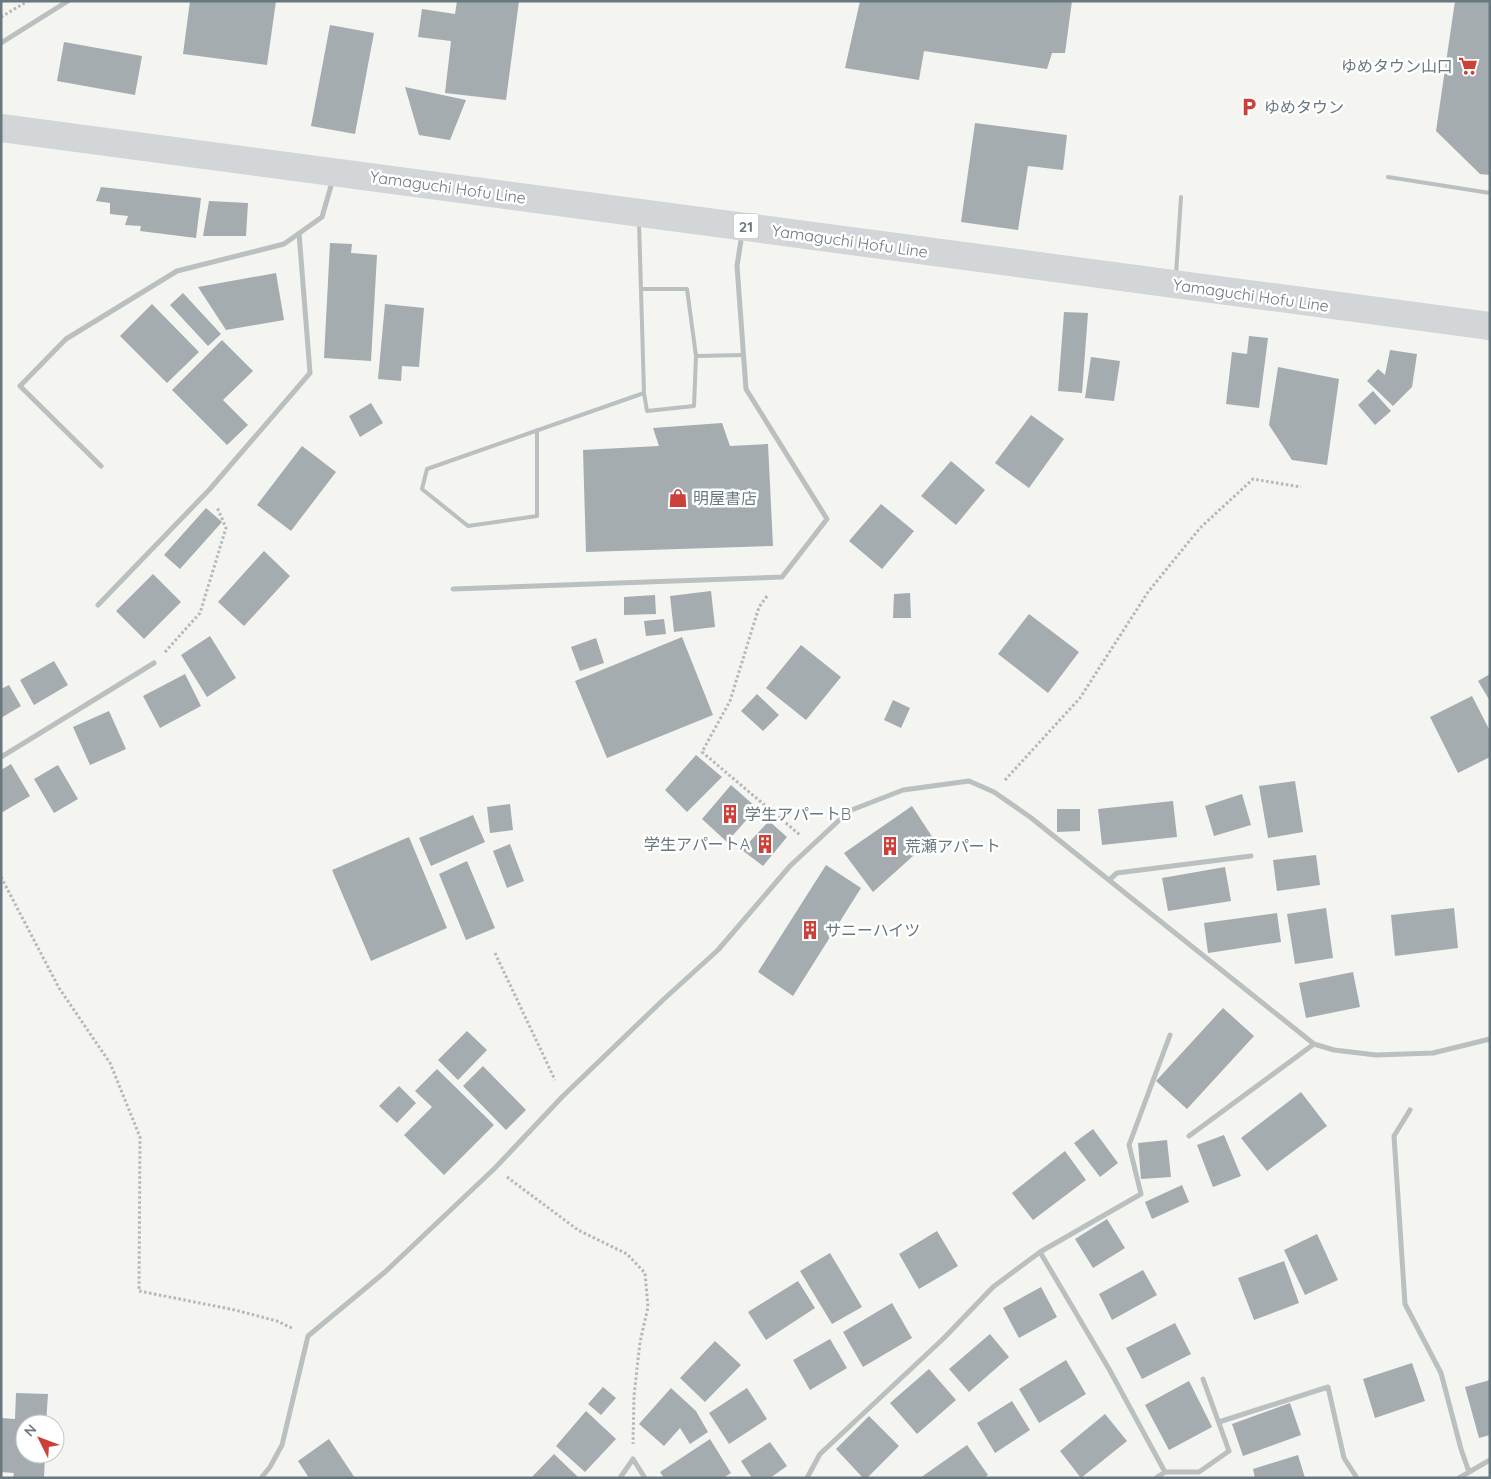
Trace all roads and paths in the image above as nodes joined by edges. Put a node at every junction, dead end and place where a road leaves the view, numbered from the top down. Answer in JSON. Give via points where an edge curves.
{"nodes":[{"id":1,"x":28,"y":1,"type":"edge"},
{"id":2,"x":68,"y":1,"type":"edge"},
{"id":3,"x":1,"y":17,"type":"edge"},
{"id":4,"x":1,"y":43,"type":"edge"},
{"id":5,"x":1,"y":128,"type":"edge"},
{"id":6,"x":335,"y":172,"type":"junction"},
{"id":7,"x":1388,"y":177,"type":"dead end"},
{"id":8,"x":1490,"y":193,"type":"edge"},
{"id":9,"x":1181,"y":197,"type":"dead end"},
{"id":10,"x":639,"y":212,"type":"junction"},
{"id":11,"x":743,"y":226,"type":"junction"},
{"id":12,"x":299,"y":233,"type":"junction"},
{"id":13,"x":1176,"y":284,"type":"junction"},
{"id":14,"x":641,"y":289,"type":"junction"},
{"id":15,"x":1490,"y":326,"type":"edge"},
{"id":16,"x":744,"y":355,"type":"junction"},
{"id":17,"x":696,"y":356,"type":"junction"},
{"id":18,"x":644,"y":393,"type":"junction"},
{"id":19,"x":537,"y":430,"type":"junction"},
{"id":20,"x":101,"y":466,"type":"dead end"},
{"id":21,"x":1301,"y":487,"type":"dead end"},
{"id":22,"x":210,"y":489,"type":"junction"},
{"id":23,"x":782,"y":577,"type":"junction"},
{"id":24,"x":453,"y":589,"type":"dead end"},
{"id":25,"x":98,"y":605,"type":"dead end"},
{"id":26,"x":154,"y":663,"type":"joint"},
{"id":27,"x":1,"y":758,"type":"edge"},
{"id":28,"x":994,"y":792,"type":"junction"},
{"id":29,"x":812,"y":845,"type":"junction"},
{"id":30,"x":1251,"y":856,"type":"dead end"},
{"id":31,"x":1,"y":878,"type":"edge"},
{"id":32,"x":1109,"y":880,"type":"junction"},
{"id":33,"x":495,"y":954,"type":"dead end"},
{"id":34,"x":1170,"y":1035,"type":"dead end"},
{"id":35,"x":1490,"y":1039,"type":"edge"},
{"id":36,"x":1314,"y":1044,"type":"junction"},
{"id":37,"x":563,"y":1096,"type":"junction"},
{"id":38,"x":1410,"y":1110,"type":"dead end"},
{"id":39,"x":1189,"y":1136,"type":"dead end"},
{"id":40,"x":495,"y":1168,"type":"junction"},
{"id":41,"x":1040,"y":1252,"type":"junction"},
{"id":42,"x":308,"y":1336,"type":"junction"},
{"id":43,"x":1203,"y":1379,"type":"dead end"},
{"id":44,"x":1218,"y":1422,"type":"junction"},
{"id":45,"x":633,"y":1459,"type":"junction"},
{"id":46,"x":1490,"y":1460,"type":"edge"},
{"id":47,"x":1165,"y":1472,"type":"junction"},
{"id":48,"x":1469,"y":1472,"type":"junction"},
{"id":49,"x":261,"y":1478,"type":"edge"},
{"id":50,"x":620,"y":1478,"type":"edge"},
{"id":51,"x":645,"y":1478,"type":"edge"},
{"id":52,"x":807,"y":1478,"type":"edge"},
{"id":53,"x":1156,"y":1478,"type":"edge"},
{"id":54,"x":1357,"y":1478,"type":"edge"},
{"id":55,"x":1460,"y":1478,"type":"edge"}],
"edges":[{"from":1,"to":3,"type":"path"},
{"from":2,"to":4,"type":"street"},
{"from":5,"to":6,"type":"main road","name":"Yamaguchi Hofu Line","number":"21"},
{"from":6,"to":10,"type":"main road","name":"Yamaguchi Hofu Line","number":"21"},
{"from":6,"to":12,"type":"street","via":[[322,217]]},
{"from":7,"to":8,"type":"lane"},
{"from":9,"to":13,"type":"lane"},
{"from":10,"to":11,"type":"main road","name":"Yamaguchi Hofu Line","number":"21"},
{"from":10,"to":14,"type":"lane"},
{"from":11,"to":13,"type":"main road","name":"Yamaguchi Hofu Line","number":"21"},
{"from":11,"to":16,"type":"street","via":[[737,266]]},
{"from":12,"to":20,"type":"street","via":[[284,244],[177,271],[66,340],[20,386]]},
{"from":12,"to":22,"type":"street","via":[[310,374]]},
{"from":13,"to":15,"type":"main road","name":"Yamaguchi Hofu Line","number":"21"},
{"from":14,"to":17,"type":"lane","via":[[687,289]]},
{"from":14,"to":18,"type":"lane"},
{"from":16,"to":17,"type":"lane"},
{"from":16,"to":23,"type":"street","via":[[746,389],[827,519]]},
{"from":17,"to":18,"type":"lane","via":[[694,406],[647,411]]},
{"from":18,"to":19,"type":"lane"},
{"from":19,"to":19,"type":"lane","via":[[427,469],[422,489],[468,526],[537,516]]},
{"from":21,"to":28,"type":"path","via":[[1253,480],[1200,528],[1148,592],[1080,698]]},
{"from":22,"to":25,"type":"street"},
{"from":22,"to":26,"type":"path","via":[[226,528],[200,613]]},
{"from":23,"to":24,"type":"street"},
{"from":23,"to":29,"type":"path","via":[[759,607],[730,701],[702,752]]},
{"from":26,"to":27,"type":"street"},
{"from":28,"to":29,"type":"street","via":[[969,781],[903,790],[849,810]]},
{"from":28,"to":32,"type":"street"},
{"from":29,"to":37,"type":"street","via":[[718,950]]},
{"from":30,"to":32,"type":"street","via":[[1117,873]]},
{"from":31,"to":42,"type":"path","via":[[59,988],[110,1063],[140,1136],[139,1291],[236,1310],[277,1321]]},
{"from":32,"to":36,"type":"street"},
{"from":33,"to":37,"type":"path"},
{"from":34,"to":41,"type":"street","via":[[1129,1145],[1141,1194]]},
{"from":35,"to":36,"type":"street","via":[[1433,1053],[1376,1055]]},
{"from":36,"to":39,"type":"street"},
{"from":37,"to":40,"type":"street"},
{"from":38,"to":48,"type":"street","via":[[1394,1136],[1405,1304],[1441,1373]]},
{"from":40,"to":42,"type":"street","via":[[385,1272]]},
{"from":40,"to":45,"type":"path","via":[[578,1230],[627,1254],[645,1273],[648,1307],[634,1396]]},
{"from":41,"to":47,"type":"street"},
{"from":41,"to":52,"type":"street","via":[[993,1287],[944,1338],[820,1454]]},
{"from":42,"to":49,"type":"street","via":[[282,1445]]},
{"from":43,"to":44,"type":"street"},
{"from":44,"to":47,"type":"street","via":[[1229,1451],[1199,1472]]},
{"from":44,"to":54,"type":"street","via":[[1328,1387],[1344,1458]]},
{"from":45,"to":50,"type":"street"},
{"from":45,"to":51,"type":"street"},
{"from":46,"to":48,"type":"street"},
{"from":47,"to":53,"type":"street"},
{"from":48,"to":55,"type":"street"}]}
